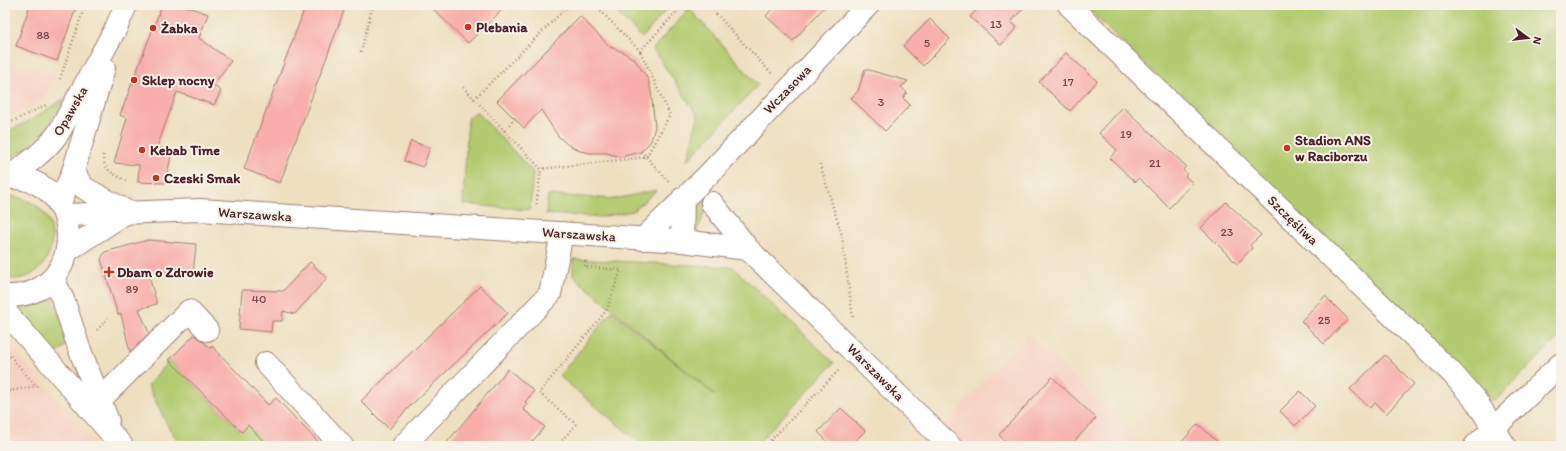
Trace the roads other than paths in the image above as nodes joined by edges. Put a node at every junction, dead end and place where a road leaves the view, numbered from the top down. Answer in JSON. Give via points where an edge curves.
{"nodes":[{"id":1,"x":126,"y":5,"type":"edge"},
{"id":2,"x":868,"y":5,"type":"edge"},
{"id":3,"x":1068,"y":5,"type":"edge"},
{"id":4,"x":116,"y":28,"type":"junction"},
{"id":5,"x":73,"y":172,"type":"junction"},
{"id":6,"x":708,"y":175,"type":"junction"},
{"id":7,"x":6,"y":178,"type":"edge"},
{"id":8,"x":677,"y":192,"type":"junction"},
{"id":9,"x":712,"y":203,"type":"junction"},
{"id":10,"x":62,"y":210,"type":"junction"},
{"id":11,"x":127,"y":212,"type":"junction"},
{"id":12,"x":562,"y":233,"type":"junction"},
{"id":13,"x":643,"y":239,"type":"junction"},
{"id":14,"x":682,"y":242,"type":"junction"},
{"id":15,"x":708,"y":244,"type":"junction"},
{"id":16,"x":748,"y":249,"type":"junction"},
{"id":17,"x":68,"y":250,"type":"junction"},
{"id":18,"x":53,"y":278,"type":"junction"},
{"id":19,"x":5,"y":296,"type":"edge"},
{"id":20,"x":5,"y":311,"type":"edge"},
{"id":21,"x":206,"y":330,"type":"dead end"},
{"id":22,"x":266,"y":363,"type":"dead end"},
{"id":23,"x":1561,"y":364,"type":"edge"},
{"id":24,"x":95,"y":405,"type":"junction"},
{"id":25,"x":1500,"y":437,"type":"edge"},
{"id":26,"x":118,"y":441,"type":"edge"},
{"id":27,"x":342,"y":446,"type":"edge"},
{"id":28,"x":403,"y":446,"type":"edge"},
{"id":29,"x":950,"y":446,"type":"edge"},
{"id":30,"x":1475,"y":446,"type":"edge"}],
"edges":[{"from":1,"to":4,"type":"street","name":"Opawska"},
{"from":2,"to":6,"type":"street","name":"Wczasowa"},
{"from":3,"to":25,"type":"street","name":"Szczęśliwa","via":[[1452,373],[1476,401]]},
{"from":4,"to":5,"type":"street","name":"Opawska"},
{"from":4,"to":7,"type":"street","name":"Opawska","via":[[50,145]]},
{"from":5,"to":10,"type":"street","name":"Opawska"},
{"from":5,"to":11,"type":"street","via":[[84,188]]},
{"from":6,"to":8,"type":"street","name":"Wczasowa"},
{"from":6,"to":9,"type":"street"},
{"from":7,"to":10,"type":"street","via":[[21,179],[35,184],[48,192]]},
{"from":8,"to":13,"type":"street","name":"Wczasowa"},
{"from":8,"to":14,"type":"street"},
{"from":9,"to":15,"type":"street"},
{"from":9,"to":16,"type":"street"},
{"from":10,"to":11,"type":"street","name":"Warszawska"},
{"from":10,"to":17,"type":"street","via":[[68,229]]},
{"from":11,"to":12,"type":"street","name":"Warszawska","via":[[200,210]]},
{"from":11,"to":17,"type":"street"},
{"from":12,"to":13,"type":"street","name":"Warszawska"},
{"from":12,"to":28,"type":"street","via":[[550,294]]},
{"from":13,"to":14,"type":"street","name":"Warszawska"},
{"from":14,"to":15,"type":"street","name":"Warszawska"},
{"from":15,"to":16,"type":"street","name":"Warszawska"},
{"from":16,"to":29,"type":"street","name":"Warszawska"},
{"from":17,"to":18,"type":"street"},
{"from":18,"to":19,"type":"street","via":[[24,295]]},
{"from":18,"to":24,"type":"street","via":[[64,302]]},
{"from":20,"to":24,"type":"street"},
{"from":21,"to":24,"type":"street","via":[[189,311]]},
{"from":22,"to":27,"type":"street"},
{"from":23,"to":25,"type":"street"},
{"from":24,"to":26,"type":"street"},
{"from":25,"to":30,"type":"street"}]}
